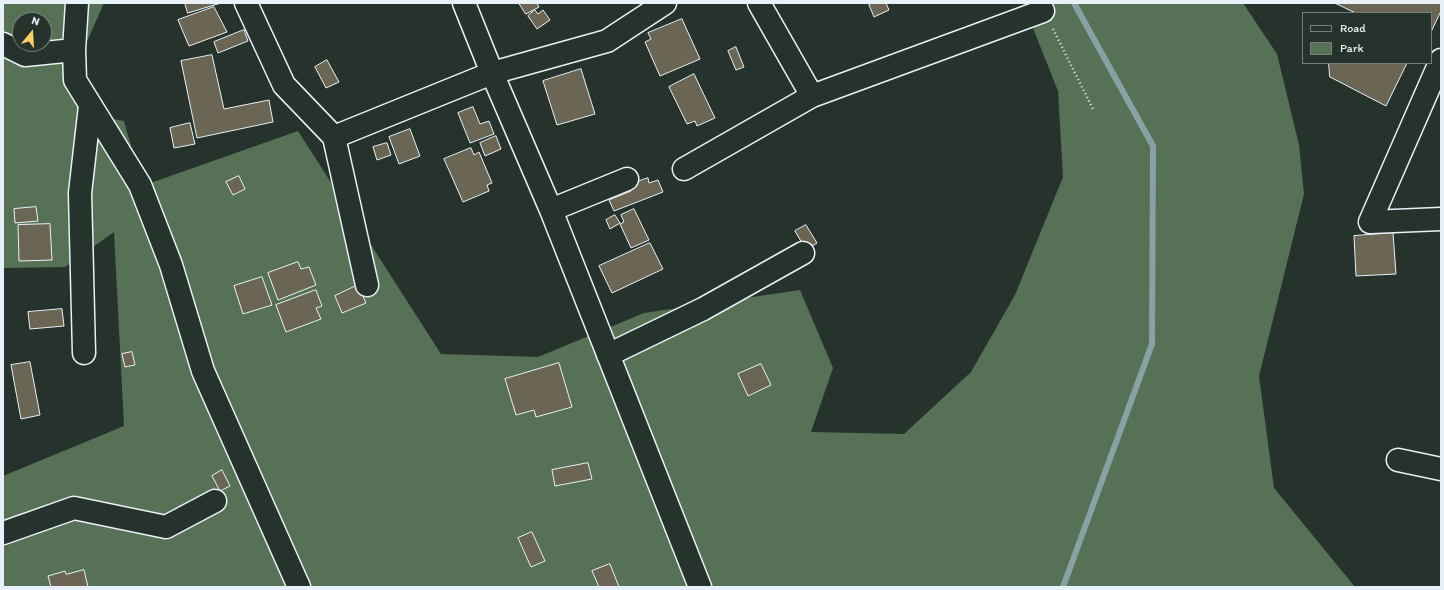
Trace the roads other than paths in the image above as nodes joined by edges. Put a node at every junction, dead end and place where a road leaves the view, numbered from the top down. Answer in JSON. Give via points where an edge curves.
{"nodes":[{"id":1,"x":77,"y":3,"type":"edge"},
{"id":2,"x":246,"y":3,"type":"edge"},
{"id":3,"x":464,"y":3,"type":"edge"},
{"id":4,"x":666,"y":3,"type":"edge"},
{"id":5,"x":759,"y":3,"type":"edge"},
{"id":6,"x":1043,"y":11,"type":"road end"},
{"id":7,"x":3,"y":44,"type":"edge"},
{"id":8,"x":74,"y":50,"type":"junction"},
{"id":9,"x":1441,"y":60,"type":"edge"},
{"id":10,"x":492,"y":74,"type":"junction"},
{"id":11,"x":812,"y":96,"type":"junction"},
{"id":12,"x":90,"y":106,"type":"junction"},
{"id":13,"x":334,"y":137,"type":"junction"},
{"id":14,"x":684,"y":169,"type":"dead end"},
{"id":15,"x":627,"y":179,"type":"dead end"},
{"id":16,"x":551,"y":210,"type":"junction"},
{"id":17,"x":1441,"y":219,"type":"edge"},
{"id":18,"x":803,"y":253,"type":"dead end"},
{"id":19,"x":367,"y":285,"type":"dead end"},
{"id":20,"x":84,"y":353,"type":"dead end"},
{"id":21,"x":608,"y":355,"type":"junction"},
{"id":22,"x":1398,"y":460,"type":"dead end"},
{"id":23,"x":1441,"y":469,"type":"edge"},
{"id":24,"x":215,"y":501,"type":"dead end"},
{"id":25,"x":3,"y":533,"type":"edge"},
{"id":26,"x":299,"y":587,"type":"edge"},
{"id":27,"x":700,"y":587,"type":"edge"}],
"edges":[{"from":1,"to":8,"type":"street"},
{"from":2,"to":13,"type":"street","via":[[284,86]]},
{"from":3,"to":10,"type":"street"},
{"from":4,"to":10,"type":"street","via":[[607,41]]},
{"from":5,"to":11,"type":"street"},
{"from":6,"to":11,"type":"street"},
{"from":7,"to":8,"type":"street","via":[[25,55]]},
{"from":8,"to":12,"type":"street","via":[[75,80]]},
{"from":9,"to":17,"type":"street","via":[[1370,222]]},
{"from":10,"to":13,"type":"street"},
{"from":10,"to":16,"type":"street"},
{"from":11,"to":14,"type":"street"},
{"from":12,"to":20,"type":"street","via":[[80,193]]},
{"from":12,"to":26,"type":"street","via":[[140,185],[171,265],[203,371]]},
{"from":13,"to":19,"type":"street"},
{"from":15,"to":16,"type":"street"},
{"from":16,"to":21,"type":"street"},
{"from":18,"to":21,"type":"street","via":[[703,310]]},
{"from":21,"to":27,"type":"street"},
{"from":22,"to":23,"type":"street"},
{"from":24,"to":25,"type":"street","via":[[166,527],[74,508]]}]}
